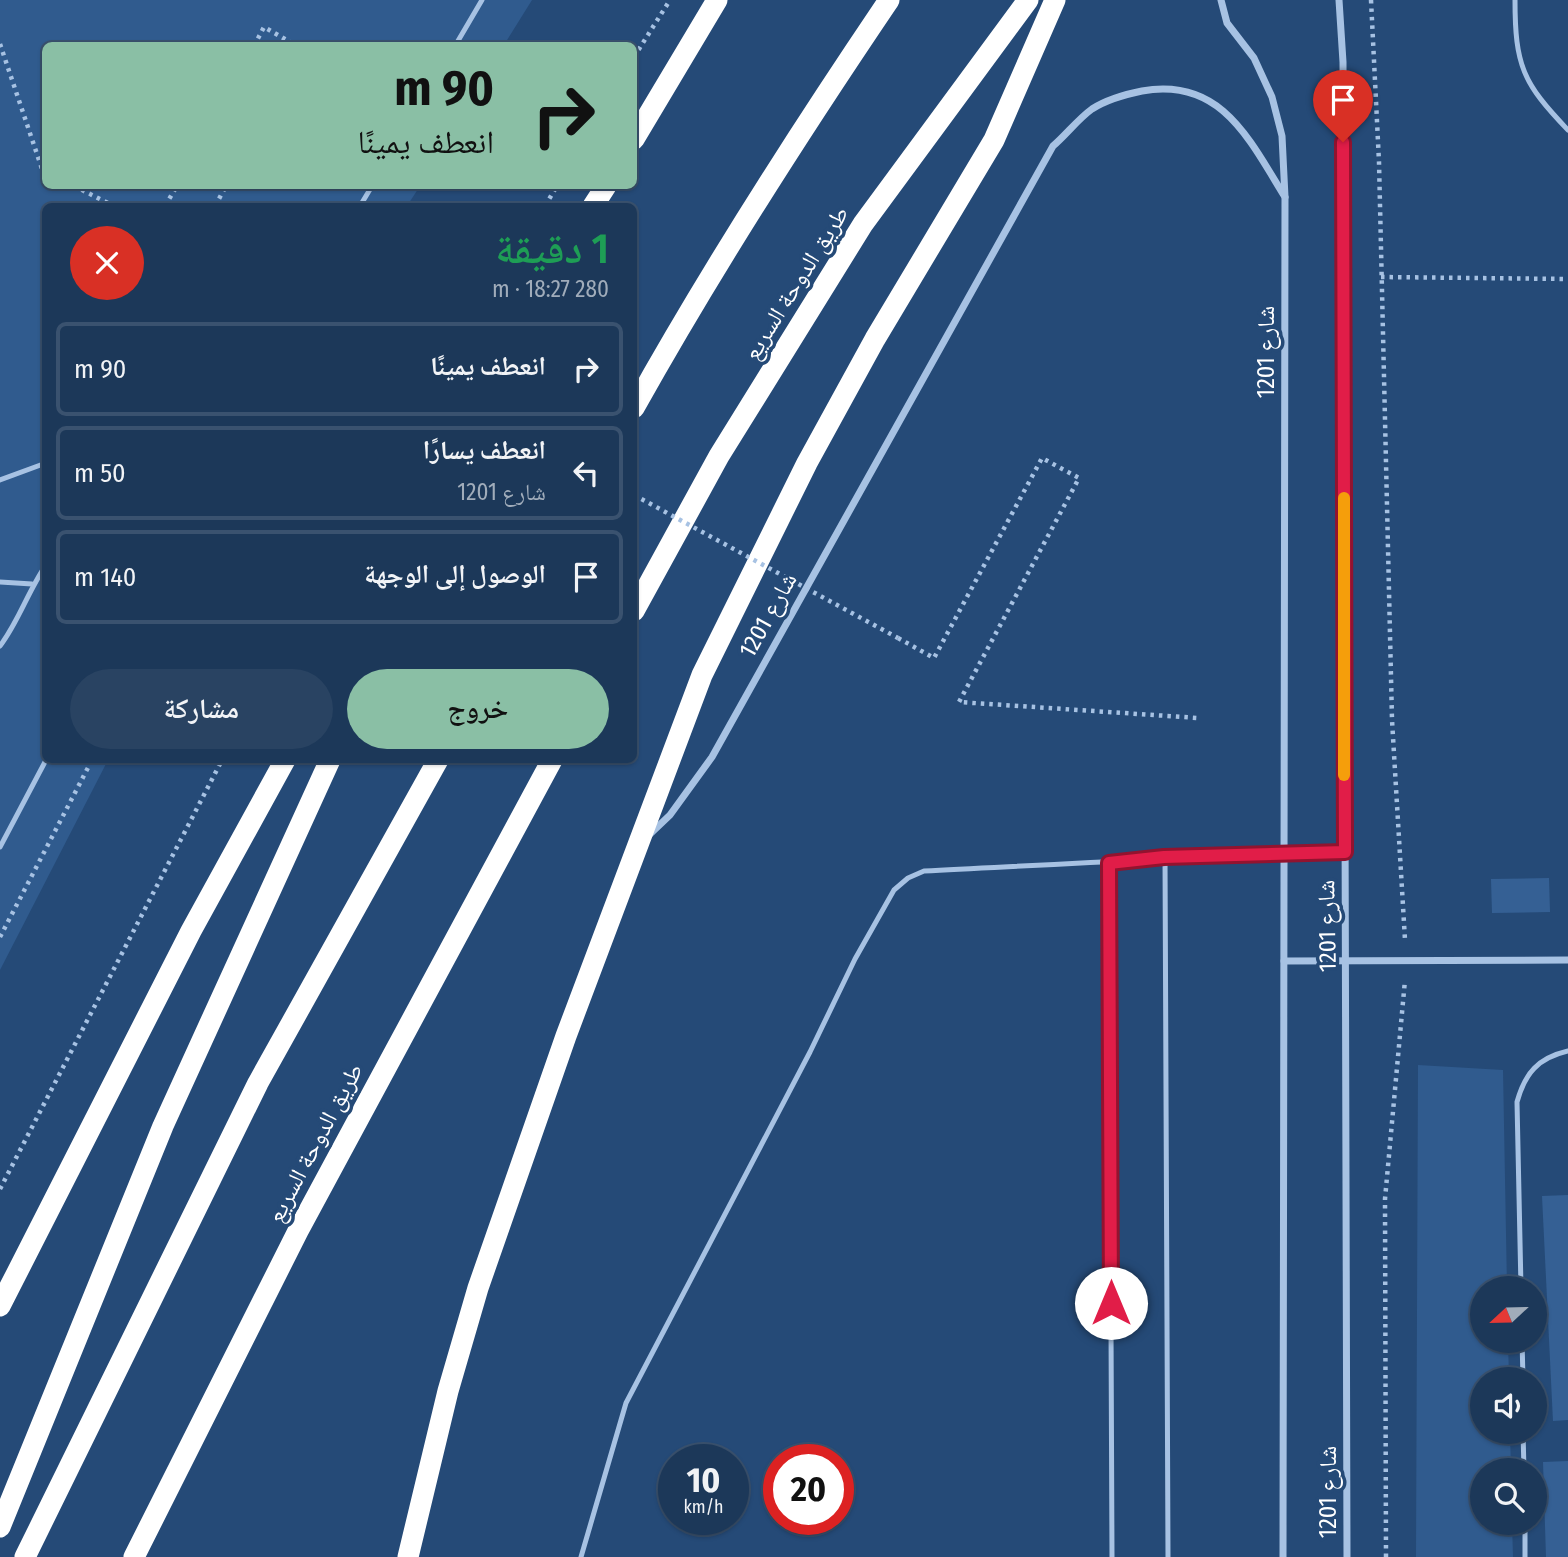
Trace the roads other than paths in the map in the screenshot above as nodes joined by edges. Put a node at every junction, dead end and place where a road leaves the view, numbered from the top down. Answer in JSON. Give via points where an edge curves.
{"nodes":[{"id":1,"x":482,"y":0,"type":"edge"},
{"id":2,"x":717,"y":0,"type":"edge"},
{"id":3,"x":889,"y":0,"type":"edge"},
{"id":4,"x":1028,"y":0,"type":"edge"},
{"id":5,"x":1055,"y":0,"type":"edge"},
{"id":6,"x":1221,"y":0,"type":"edge"},
{"id":7,"x":1339,"y":0,"type":"edge"},
{"id":8,"x":1515,"y":0,"type":"edge"},
{"id":9,"x":457,"y":42,"type":"edge"},
{"id":10,"x":1568,"y":130,"type":"edge"},
{"id":11,"x":637,"y":134,"type":"edge"},
{"id":12,"x":1285,"y":197,"type":"junction"},
{"id":13,"x":637,"y":403,"type":"edge"},
{"id":14,"x":42,"y":464,"type":"edge"},
{"id":15,"x":0,"y":480,"type":"edge"},
{"id":16,"x":42,"y":570,"type":"edge"},
{"id":17,"x":0,"y":582,"type":"edge"},
{"id":18,"x":32,"y":584,"type":"junction"},
{"id":19,"x":637,"y":606,"type":"edge"},
{"id":20,"x":0,"y":646,"type":"edge"},
{"id":21,"x":44,"y":763,"type":"edge"},
{"id":22,"x":283,"y":763,"type":"edge"},
{"id":23,"x":329,"y":763,"type":"edge"},
{"id":24,"x":436,"y":763,"type":"edge"},
{"id":25,"x":550,"y":763,"type":"edge"},
{"id":26,"x":641,"y":842,"type":"junction"},
{"id":27,"x":0,"y":846,"type":"edge"},
{"id":28,"x":1345,"y":852,"type":"junction"},
{"id":29,"x":1284,"y":854,"type":"junction"},
{"id":30,"x":1164,"y":857,"type":"junction"},
{"id":31,"x":1109,"y":863,"type":"junction"},
{"id":32,"x":1347,"y":960,"type":"junction"},
{"id":33,"x":1568,"y":960,"type":"edge"},
{"id":34,"x":1284,"y":961,"type":"junction"},
{"id":35,"x":1568,"y":1051,"type":"edge"},
{"id":36,"x":1521,"y":1276,"type":"edge"},
{"id":37,"x":0,"y":1306,"type":"edge"},
{"id":38,"x":0,"y":1527,"type":"edge"},
{"id":39,"x":1525,"y":1535,"type":"edge"},
{"id":40,"x":25,"y":1557,"type":"edge"},
{"id":41,"x":134,"y":1557,"type":"edge"},
{"id":42,"x":408,"y":1557,"type":"edge"},
{"id":43,"x":580,"y":1557,"type":"edge"},
{"id":44,"x":1112,"y":1557,"type":"edge"},
{"id":45,"x":1168,"y":1557,"type":"edge"},
{"id":46,"x":1283,"y":1557,"type":"edge"},
{"id":47,"x":1347,"y":1557,"type":"edge"},
{"id":48,"x":1525,"y":1557,"type":"edge"}],
"edges":[{"from":1,"to":9,"type":"lane"},
{"from":2,"to":11,"type":"highway"},
{"from":3,"to":13,"type":"highway","via":[[793,142]]},
{"from":4,"to":19,"type":"highway","name":"طريق الدوحة السريع","via":[[863,224],[719,456]]},
{"from":5,"to":26,"type":"highway","via":[[994,140],[875,339],[756,563],[702,675]]},
{"from":6,"to":12,"type":"street","name":"شارع 1201","via":[[1227,23],[1254,58],[1272,97],[1282,136]]},
{"from":7,"to":28,"type":"street","name":"شارع 1201","via":[[1343,62]]},
{"from":8,"to":10,"type":"lane","via":[[1515,40],[1522,71],[1536,96]]},
{"from":12,"to":26,"type":"street","name":"شارع 1201","via":[[1224,111],[1197,92],[1165,87],[1131,93],[1093,109],[1053,146],[712,757],[670,815]]},
{"from":12,"to":29,"type":"street","name":"شارع 1201"},
{"from":14,"to":15,"type":"lane"},
{"from":16,"to":18,"type":"lane"},
{"from":17,"to":18,"type":"lane"},
{"from":18,"to":20,"type":"lane"},
{"from":21,"to":27,"type":"lane"},
{"from":22,"to":37,"type":"highway","via":[[191,931]]},
{"from":23,"to":38,"type":"highway","via":[[163,1126]]},
{"from":24,"to":40,"type":"highway","via":[[258,1083]]},
{"from":25,"to":41,"type":"highway","name":"طريق الدوحة السريع","via":[[298,1231]]},
{"from":26,"to":42,"type":"highway","via":[[566,1036],[478,1288]]},
{"from":28,"to":29,"type":"lane"},
{"from":28,"to":32,"type":"street","name":"شارع 1201"},
{"from":29,"to":30,"type":"lane"},
{"from":29,"to":34,"type":"street","name":"شارع 1201"},
{"from":30,"to":31,"type":"lane"},
{"from":30,"to":45,"type":"lane"},
{"from":31,"to":43,"type":"lane","via":[[924,871],[894,890],[626,1403]]},
{"from":31,"to":44,"type":"lane"},
{"from":32,"to":33,"type":"street"},
{"from":32,"to":34,"type":"street"},
{"from":32,"to":47,"type":"street","name":"شارع 1201"},
{"from":34,"to":46,"type":"street","name":"شارع 1201"},
{"from":35,"to":36,"type":"lane","via":[[1550,1055],[1534,1066],[1522,1082],[1517,1102]]},
{"from":39,"to":48,"type":"lane"}]}
